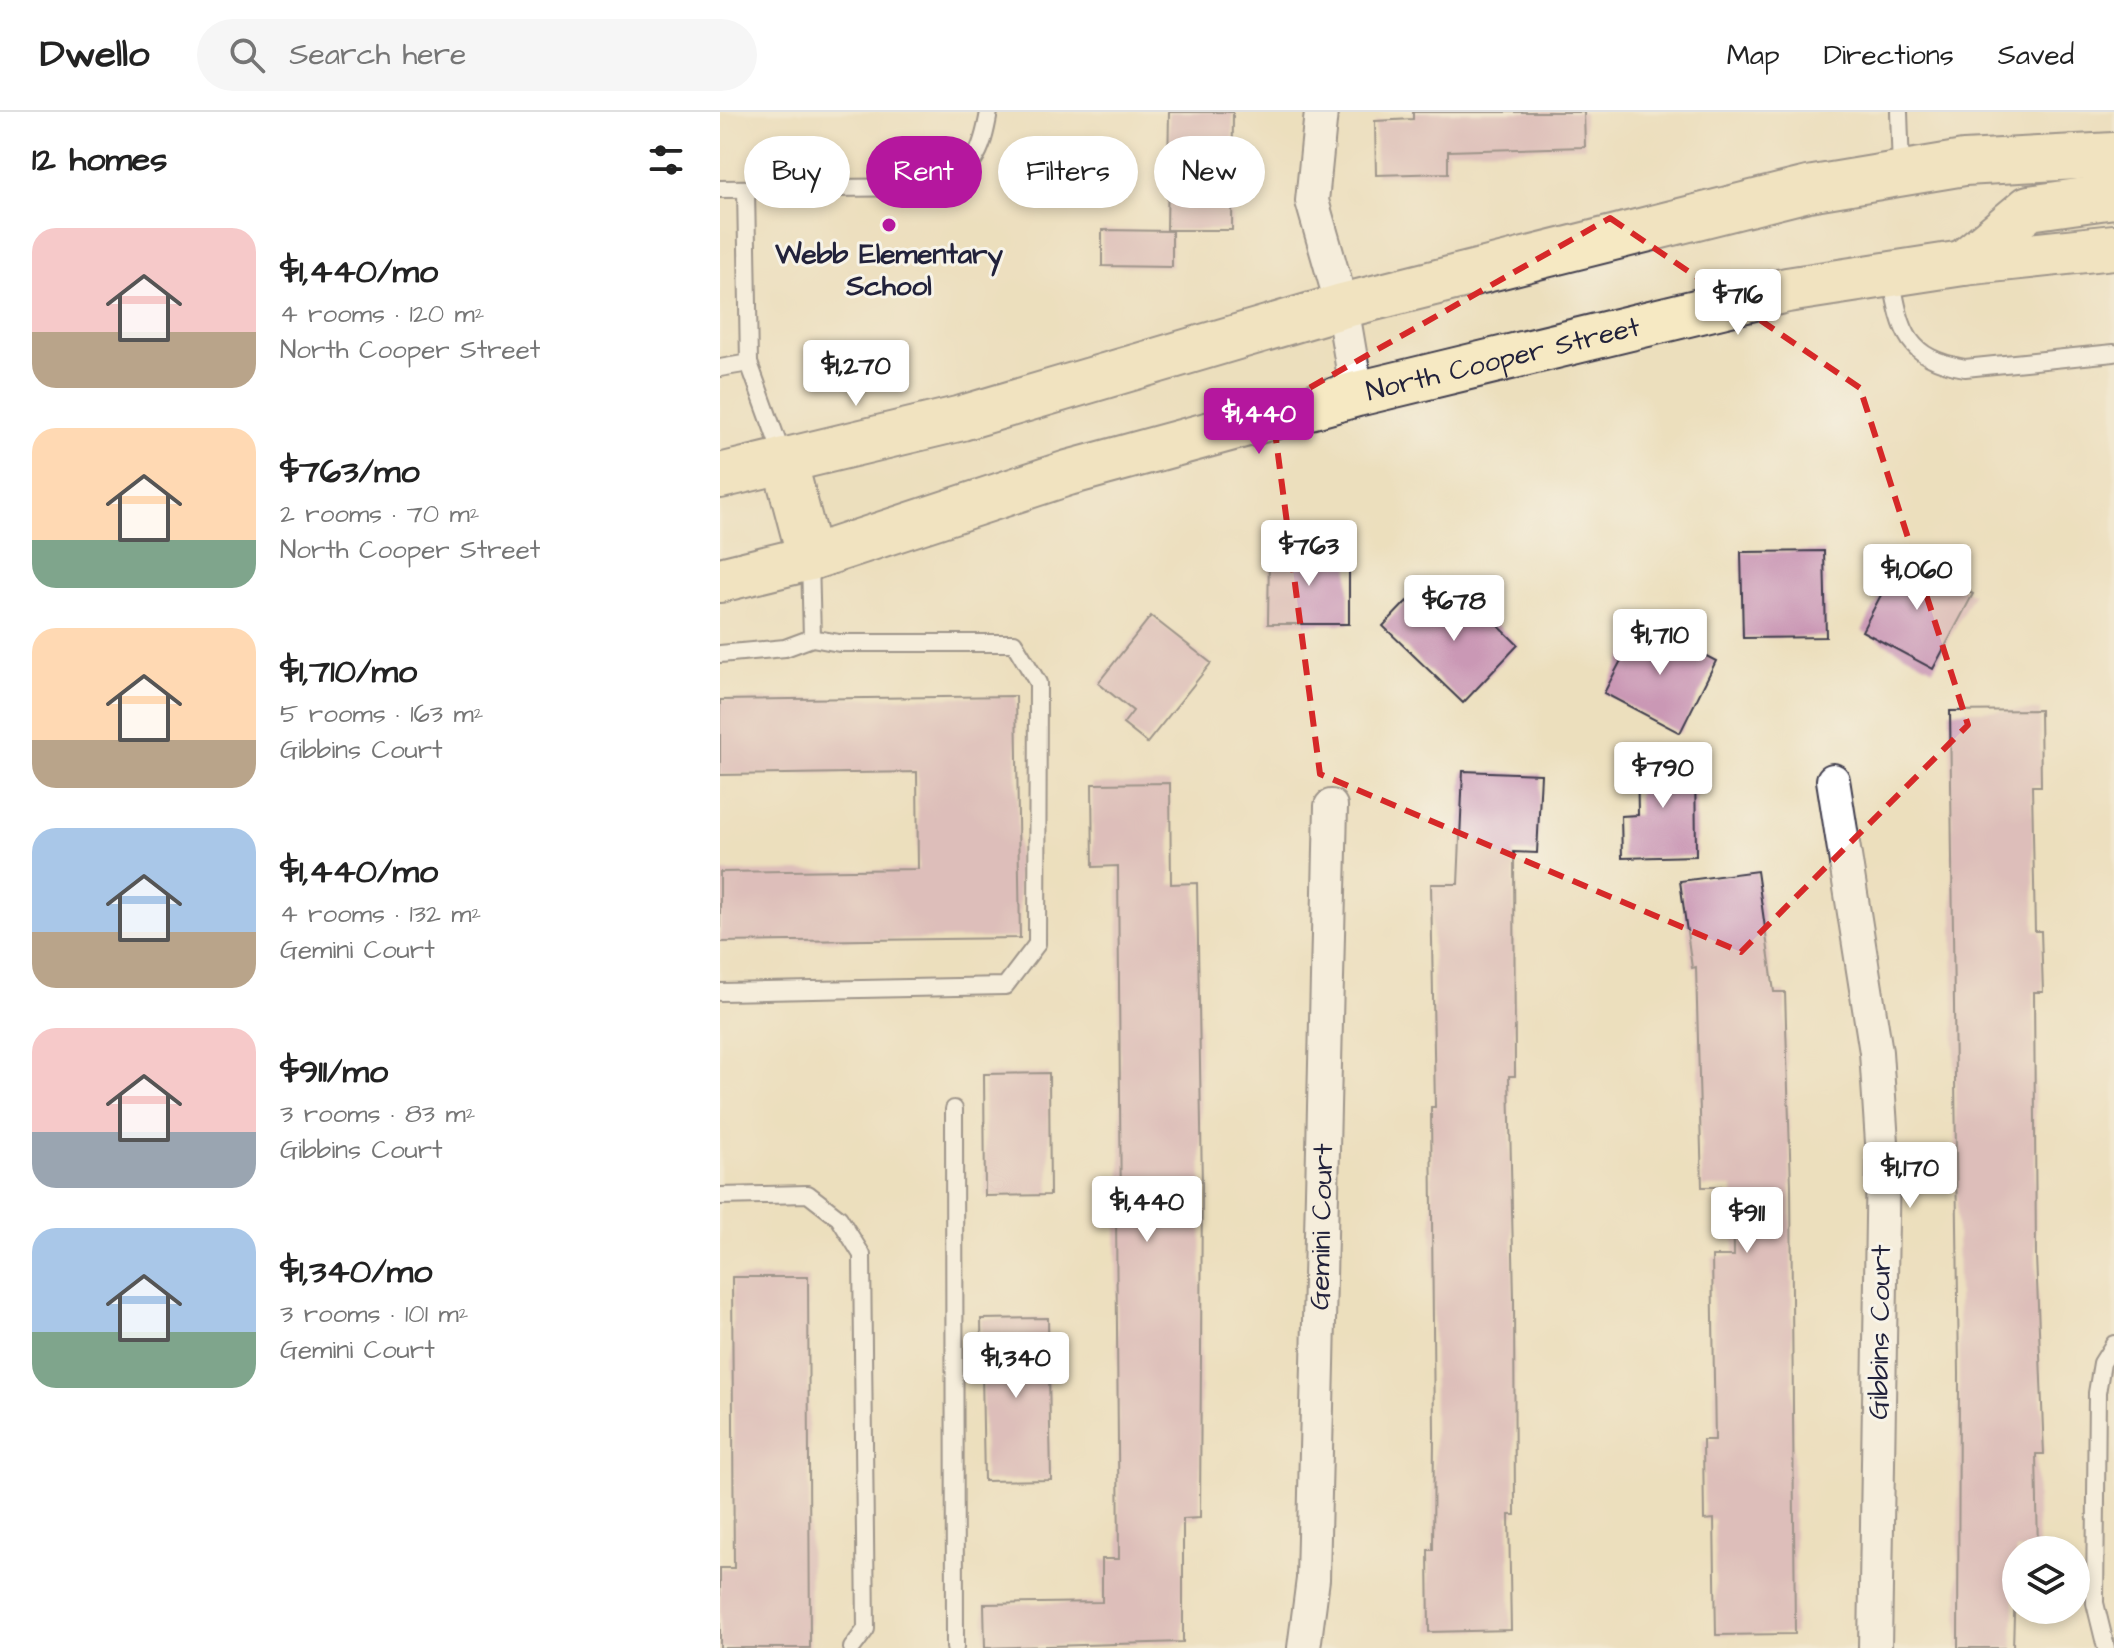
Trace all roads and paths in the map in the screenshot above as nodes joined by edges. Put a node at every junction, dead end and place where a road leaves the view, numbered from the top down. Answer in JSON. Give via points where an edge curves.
{"nodes":[{"id":1,"x":989,"y":112,"type":"edge"},
{"id":2,"x":1321,"y":112,"type":"edge"},
{"id":3,"x":1899,"y":112,"type":"edge"},
{"id":4,"x":2114,"y":155,"type":"edge"},
{"id":5,"x":1901,"y":173,"type":"junction"},
{"id":6,"x":850,"y":188,"type":"edge"},
{"id":7,"x":720,"y":189,"type":"edge"},
{"id":8,"x":744,"y":189,"type":"edge"},
{"id":9,"x":2114,"y":196,"type":"edge"},
{"id":10,"x":746,"y":208,"type":"edge"},
{"id":11,"x":2114,"y":247,"type":"edge"},
{"id":12,"x":1963,"y":263,"type":"junction"},
{"id":13,"x":1891,"y":274,"type":"junction"},
{"id":14,"x":1342,"y":306,"type":"junction"},
{"id":15,"x":2114,"y":353,"type":"edge"},
{"id":16,"x":749,"y":363,"type":"junction"},
{"id":17,"x":720,"y":368,"type":"edge"},
{"id":18,"x":1357,"y":394,"type":"junction"},
{"id":19,"x":784,"y":460,"type":"junction"},
{"id":20,"x":720,"y":476,"type":"edge"},
{"id":21,"x":810,"y":558,"type":"junction"},
{"id":22,"x":720,"y":580,"type":"edge"},
{"id":23,"x":812,"y":638,"type":"junction"},
{"id":24,"x":720,"y":654,"type":"edge"},
{"id":25,"x":1833,"y":780,"type":"dead end"},
{"id":26,"x":1331,"y":806,"type":"dead end"},
{"id":27,"x":720,"y":992,"type":"edge"},
{"id":28,"x":954,"y":1109,"type":"dead end"},
{"id":29,"x":720,"y":1196,"type":"edge"},
{"id":30,"x":2114,"y":1344,"type":"edge"},
{"id":31,"x":852,"y":1648,"type":"edge"},
{"id":32,"x":955,"y":1648,"type":"edge"},
{"id":33,"x":1304,"y":1648,"type":"edge"},
{"id":34,"x":1875,"y":1648,"type":"edge"},
{"id":35,"x":2106,"y":1648,"type":"edge"}],
"edges":[{"from":1,"to":6,"type":"lane","via":[[981,150],[960,178],[933,187]]},
{"from":2,"to":14,"type":"street","via":[[1312,201]]},
{"from":3,"to":5,"type":"lane"},
{"from":4,"to":5,"type":"main road","via":[[1964,163]]},
{"from":5,"to":14,"type":"main road","via":[[1808,189]]},
{"from":7,"to":8,"type":"lane"},
{"from":9,"to":12,"type":"main road","via":[[2029,208]]},
{"from":10,"to":16,"type":"lane"},
{"from":11,"to":12,"type":"main road","name":"North Cooper Street"},
{"from":12,"to":13,"type":"main road","name":"North Cooper Street"},
{"from":13,"to":15,"type":"lane","via":[[1901,328],[1918,352],[1944,364],[1965,368]]},
{"from":13,"to":18,"type":"main road","name":"North Cooper Street","via":[[1787,290]]},
{"from":14,"to":18,"type":"street"},
{"from":14,"to":19,"type":"main road","via":[[962,418]]},
{"from":16,"to":17,"type":"lane"},
{"from":16,"to":19,"type":"lane"},
{"from":18,"to":21,"type":"main road","name":"North Cooper Street","via":[[1068,473]]},
{"from":19,"to":20,"type":"main road"},
{"from":19,"to":21,"type":"main road"},
{"from":21,"to":22,"type":"main road","name":"North Cooper Street"},
{"from":21,"to":23,"type":"lane"},
{"from":23,"to":24,"type":"lane","via":[[785,648]]},
{"from":23,"to":27,"type":"lane","via":[[839,643],[1014,643],[1038,683],[1037,944],[1005,986]]},
{"from":25,"to":34,"type":"street","name":"Gibbins Court","via":[[1876,1052],[1883,1158]]},
{"from":26,"to":33,"type":"street","name":"Gemini Court","via":[[1313,1579]]},
{"from":28,"to":32,"type":"lane"},
{"from":29,"to":31,"type":"lane","via":[[808,1194],[839,1218],[862,1255],[866,1629]]},
{"from":30,"to":35,"type":"lane","via":[[2102,1363],[2097,1393],[2095,1603]]}]}
